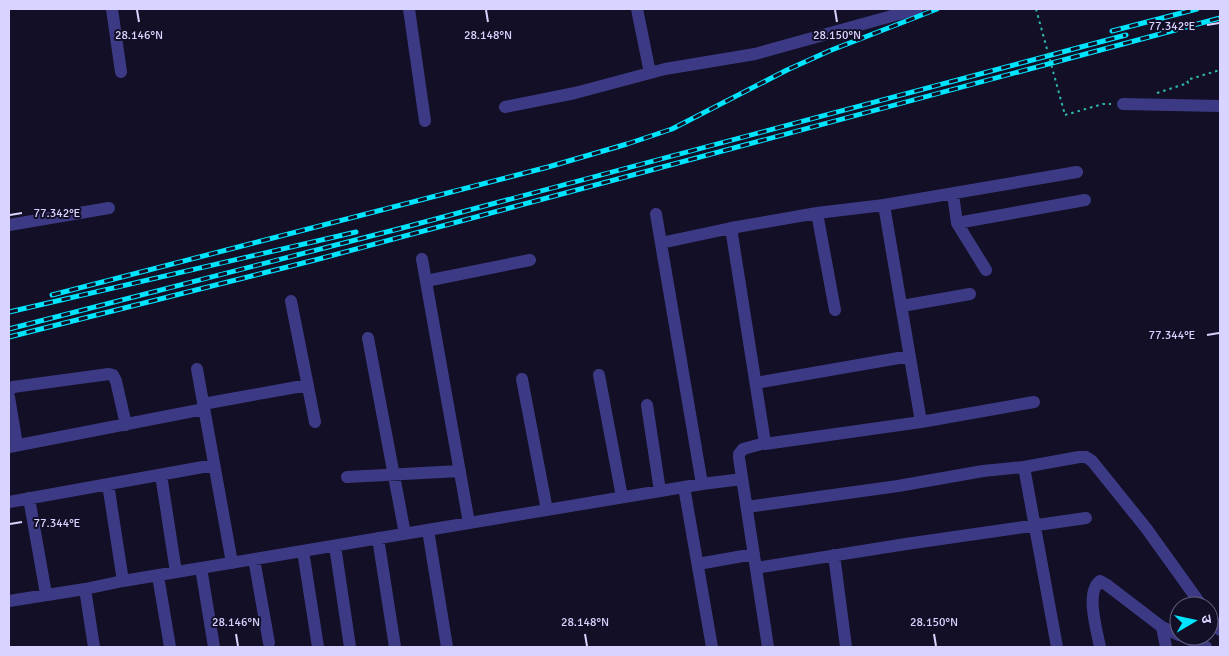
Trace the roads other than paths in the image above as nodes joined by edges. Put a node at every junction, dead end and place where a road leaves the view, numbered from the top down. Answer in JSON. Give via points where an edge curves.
{"nodes":[{"id":1,"x":112,"y":9,"type":"edge"},
{"id":2,"x":409,"y":9,"type":"edge"},
{"id":3,"x":637,"y":9,"type":"edge"},
{"id":4,"x":917,"y":9,"type":"edge"},
{"id":5,"x":121,"y":72,"type":"dead end"},
{"id":6,"x":650,"y":73,"type":"junction"},
{"id":7,"x":1123,"y":104,"type":"road end"},
{"id":8,"x":1220,"y":106,"type":"edge"},
{"id":9,"x":505,"y":107,"type":"dead end"},
{"id":10,"x":425,"y":121,"type":"dead end"},
{"id":11,"x":1077,"y":172,"type":"dead end"},
{"id":12,"x":953,"y":194,"type":"junction"},
{"id":13,"x":1085,"y":200,"type":"dead end"},
{"id":14,"x":884,"y":205,"type":"junction"},
{"id":15,"x":109,"y":208,"type":"dead end"},
{"id":16,"x":656,"y":214,"type":"dead end"},
{"id":17,"x":817,"y":214,"type":"junction"},
{"id":18,"x":957,"y":223,"type":"junction"},
{"id":19,"x":9,"y":225,"type":"edge"},
{"id":20,"x":731,"y":228,"type":"junction"},
{"id":21,"x":661,"y":243,"type":"junction"},
{"id":22,"x":422,"y":258,"type":"dead end"},
{"id":23,"x":530,"y":260,"type":"dead end"},
{"id":24,"x":986,"y":270,"type":"dead end"},
{"id":25,"x":426,"y":281,"type":"junction"},
{"id":26,"x":970,"y":294,"type":"dead end"},
{"id":27,"x":291,"y":301,"type":"dead end"},
{"id":28,"x":902,"y":306,"type":"junction"},
{"id":29,"x":835,"y":310,"type":"dead end"},
{"id":30,"x":368,"y":338,"type":"dead end"},
{"id":31,"x":910,"y":356,"type":"junction"},
{"id":32,"x":197,"y":369,"type":"dead end"},
{"id":33,"x":599,"y":375,"type":"dead end"},
{"id":34,"x":522,"y":379,"type":"dead end"},
{"id":35,"x":756,"y":383,"type":"junction"},
{"id":36,"x":308,"y":384,"type":"junction"},
{"id":37,"x":9,"y":391,"type":"edge"},
{"id":38,"x":9,"y":397,"type":"edge"},
{"id":39,"x":1034,"y":402,"type":"dead end"},
{"id":40,"x":647,"y":405,"type":"dead end"},
{"id":41,"x":203,"y":406,"type":"junction"},
{"id":42,"x":315,"y":422,"type":"dead end"},
{"id":43,"x":921,"y":422,"type":"junction"},
{"id":44,"x":126,"y":425,"type":"junction"},
{"id":45,"x":765,"y":444,"type":"junction"},
{"id":46,"x":13,"y":446,"type":"edge"},
{"id":47,"x":214,"y":465,"type":"junction"},
{"id":48,"x":1024,"y":467,"type":"junction"},
{"id":49,"x":460,"y":471,"type":"junction"},
{"id":50,"x":161,"y":475,"type":"junction"},
{"id":51,"x":394,"y":475,"type":"junction"},
{"id":52,"x":347,"y":477,"type":"dead end"},
{"id":53,"x":742,"y":479,"type":"junction"},
{"id":54,"x":108,"y":484,"type":"junction"},
{"id":55,"x":702,"y":484,"type":"junction"},
{"id":56,"x":684,"y":488,"type":"junction"},
{"id":57,"x":660,"y":491,"type":"junction"},
{"id":58,"x":622,"y":497,"type":"junction"},
{"id":59,"x":29,"y":498,"type":"junction"},
{"id":60,"x":9,"y":502,"type":"edge"},
{"id":61,"x":746,"y":507,"type":"junction"},
{"id":62,"x":547,"y":510,"type":"junction"},
{"id":63,"x":1086,"y":518,"type":"dead end"},
{"id":64,"x":469,"y":523,"type":"junction"},
{"id":65,"x":1035,"y":525,"type":"junction"},
{"id":66,"x":428,"y":530,"type":"junction"},
{"id":67,"x":405,"y":534,"type":"junction"},
{"id":68,"x":378,"y":538,"type":"junction"},
{"id":69,"x":335,"y":546,"type":"junction"},
{"id":70,"x":304,"y":551,"type":"junction"},
{"id":71,"x":754,"y":554,"type":"junction"},
{"id":72,"x":834,"y":555,"type":"junction"},
{"id":73,"x":254,"y":559,"type":"junction"},
{"id":74,"x":232,"y":563,"type":"junction"},
{"id":75,"x":698,"y":564,"type":"junction"},
{"id":76,"x":201,"y":568,"type":"junction"},
{"id":77,"x":756,"y":568,"type":"junction"},
{"id":78,"x":176,"y":572,"type":"junction"},
{"id":79,"x":158,"y":576,"type":"junction"},
{"id":80,"x":124,"y":581,"type":"junction"},
{"id":81,"x":85,"y":589,"type":"junction"},
{"id":82,"x":46,"y":594,"type":"junction"},
{"id":83,"x":1195,"y":596,"type":"edge"},
{"id":84,"x":9,"y":601,"type":"edge"},
{"id":85,"x":1162,"y":627,"type":"junction"},
{"id":86,"x":1169,"y":630,"type":"edge"},
{"id":87,"x":268,"y":643,"type":"dead end"},
{"id":88,"x":94,"y":647,"type":"edge"},
{"id":89,"x":170,"y":647,"type":"edge"},
{"id":90,"x":214,"y":647,"type":"edge"},
{"id":91,"x":318,"y":647,"type":"edge"},
{"id":92,"x":350,"y":647,"type":"edge"},
{"id":93,"x":395,"y":647,"type":"edge"},
{"id":94,"x":447,"y":647,"type":"edge"},
{"id":95,"x":712,"y":647,"type":"edge"},
{"id":96,"x":768,"y":647,"type":"edge"},
{"id":97,"x":846,"y":647,"type":"edge"},
{"id":98,"x":1057,"y":647,"type":"edge"},
{"id":99,"x":1100,"y":647,"type":"edge"},
{"id":100,"x":1166,"y":647,"type":"edge"}],
"edges":[{"from":1,"to":5,"type":"street"},
{"from":2,"to":10,"type":"street"},
{"from":3,"to":6,"type":"street"},
{"from":4,"to":6,"type":"street","via":[[755,54]]},
{"from":6,"to":9,"type":"street"},
{"from":7,"to":8,"type":"street"},
{"from":11,"to":12,"type":"street"},
{"from":12,"to":14,"type":"street"},
{"from":12,"to":18,"type":"street"},
{"from":13,"to":18,"type":"street"},
{"from":14,"to":17,"type":"street"},
{"from":14,"to":28,"type":"street"},
{"from":15,"to":19,"type":"street"},
{"from":16,"to":21,"type":"street"},
{"from":17,"to":20,"type":"street"},
{"from":17,"to":29,"type":"street"},
{"from":18,"to":24,"type":"street"},
{"from":20,"to":21,"type":"street"},
{"from":20,"to":35,"type":"street"},
{"from":21,"to":55,"type":"street"},
{"from":22,"to":25,"type":"street"},
{"from":23,"to":25,"type":"street"},
{"from":25,"to":49,"type":"street"},
{"from":26,"to":28,"type":"street"},
{"from":27,"to":36,"type":"street"},
{"from":28,"to":31,"type":"street"},
{"from":30,"to":51,"type":"street"},
{"from":31,"to":35,"type":"street"},
{"from":31,"to":43,"type":"street"},
{"from":32,"to":41,"type":"street"},
{"from":33,"to":58,"type":"street"},
{"from":34,"to":62,"type":"street"},
{"from":35,"to":45,"type":"street"},
{"from":36,"to":41,"type":"street"},
{"from":36,"to":42,"type":"street"},
{"from":37,"to":44,"type":"street","via":[[13,387],[109,374],[116,380]]},
{"from":38,"to":46,"type":"street"},
{"from":39,"to":43,"type":"street"},
{"from":40,"to":57,"type":"street"},
{"from":41,"to":44,"type":"street"},
{"from":41,"to":47,"type":"street"},
{"from":43,"to":45,"type":"street"},
{"from":44,"to":46,"type":"street"},
{"from":45,"to":53,"type":"street","via":[[743,449],[739,454]]},
{"from":47,"to":50,"type":"street"},
{"from":47,"to":74,"type":"street"},
{"from":48,"to":61,"type":"street"},
{"from":48,"to":65,"type":"street"},
{"from":48,"to":83,"type":"street","via":[[1079,457],[1092,461],[1141,521]]},
{"from":49,"to":51,"type":"street"},
{"from":49,"to":64,"type":"street"},
{"from":50,"to":54,"type":"street"},
{"from":50,"to":78,"type":"street"},
{"from":51,"to":52,"type":"street"},
{"from":51,"to":67,"type":"street"},
{"from":53,"to":55,"type":"street"},
{"from":53,"to":61,"type":"street"},
{"from":54,"to":59,"type":"street"},
{"from":54,"to":80,"type":"street"},
{"from":55,"to":56,"type":"street"},
{"from":56,"to":57,"type":"street"},
{"from":56,"to":75,"type":"street"},
{"from":57,"to":58,"type":"street"},
{"from":58,"to":62,"type":"street"},
{"from":59,"to":60,"type":"street"},
{"from":59,"to":82,"type":"street"},
{"from":61,"to":71,"type":"street"},
{"from":62,"to":64,"type":"street"},
{"from":63,"to":65,"type":"street"},
{"from":64,"to":66,"type":"street"},
{"from":65,"to":72,"type":"street"},
{"from":65,"to":98,"type":"street"},
{"from":66,"to":67,"type":"street"},
{"from":66,"to":94,"type":"street"},
{"from":67,"to":68,"type":"street"},
{"from":68,"to":69,"type":"street"},
{"from":68,"to":93,"type":"street"},
{"from":69,"to":70,"type":"street"},
{"from":69,"to":92,"type":"street"},
{"from":70,"to":73,"type":"street"},
{"from":70,"to":91,"type":"street"},
{"from":71,"to":75,"type":"street"},
{"from":71,"to":77,"type":"street"},
{"from":72,"to":77,"type":"street"},
{"from":72,"to":97,"type":"street"},
{"from":73,"to":74,"type":"street"},
{"from":73,"to":87,"type":"street"},
{"from":74,"to":76,"type":"street"},
{"from":75,"to":95,"type":"street"},
{"from":76,"to":78,"type":"street"},
{"from":76,"to":90,"type":"street"},
{"from":77,"to":96,"type":"street"},
{"from":78,"to":79,"type":"street"},
{"from":79,"to":80,"type":"street"},
{"from":79,"to":89,"type":"street"},
{"from":80,"to":81,"type":"street"},
{"from":81,"to":82,"type":"street"},
{"from":81,"to":88,"type":"street"},
{"from":82,"to":84,"type":"street"},
{"from":85,"to":86,"type":"street"},
{"from":85,"to":99,"type":"street","via":[[1100,581],[1095,587],[1092,605]]},
{"from":85,"to":100,"type":"street"}]}
